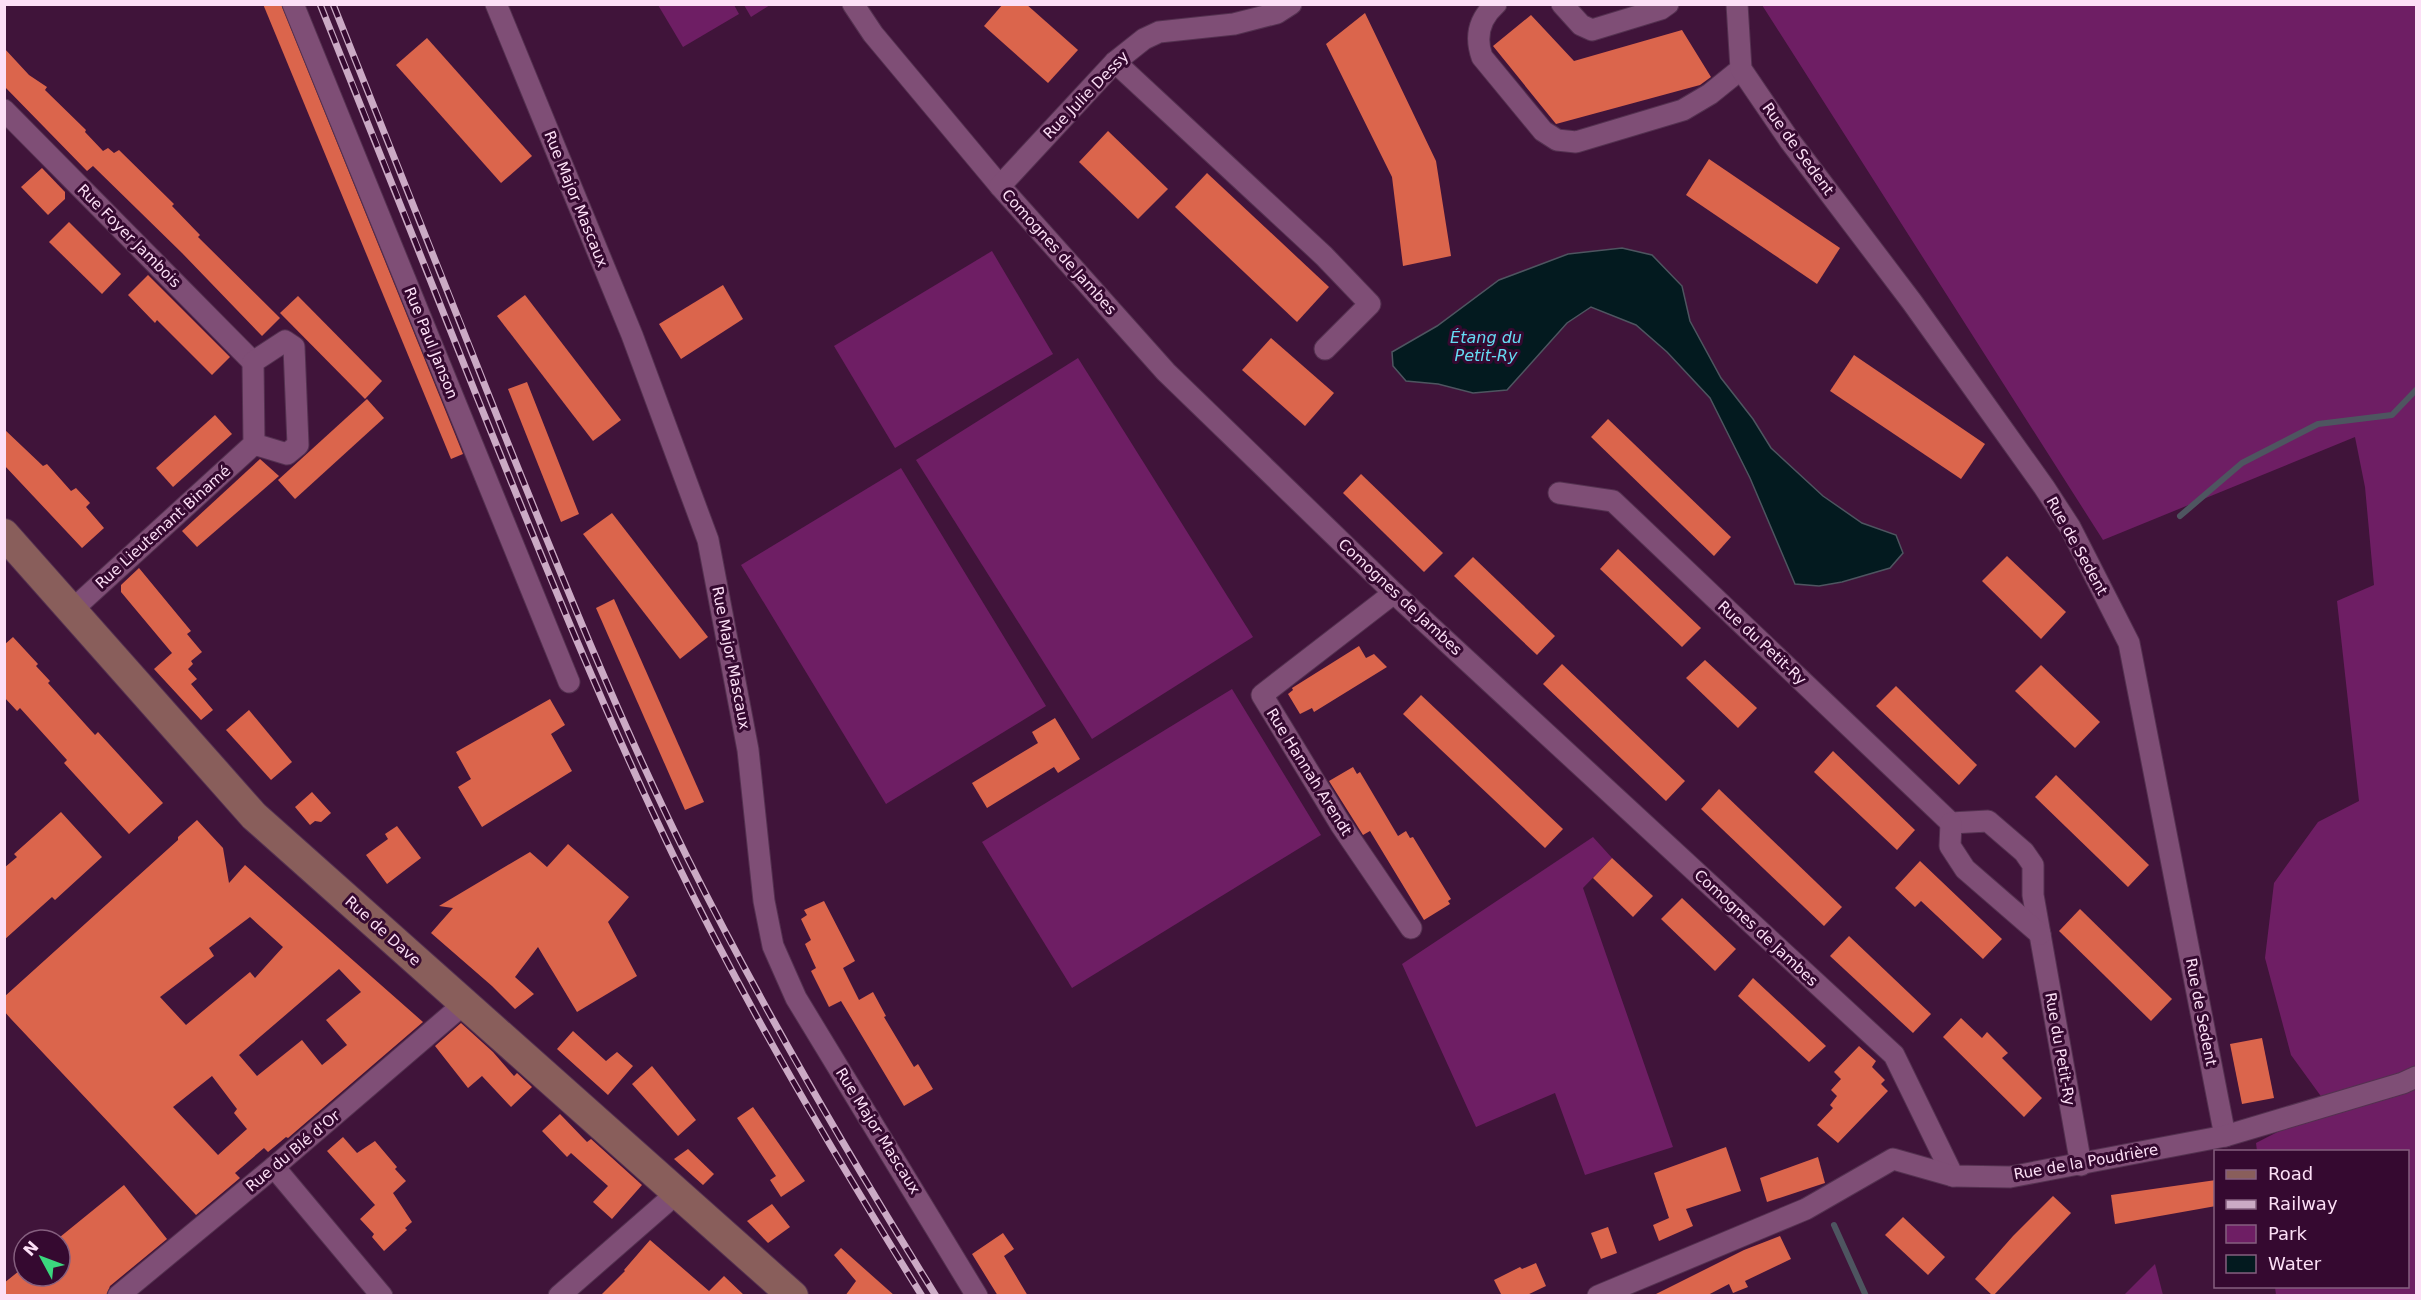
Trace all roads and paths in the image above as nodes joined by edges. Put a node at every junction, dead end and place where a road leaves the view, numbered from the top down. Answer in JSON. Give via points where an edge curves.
{"nodes":[{"id":1,"x":293,"y":4,"type":"edge"},
{"id":2,"x":496,"y":4,"type":"edge"},
{"id":3,"x":853,"y":4,"type":"edge"},
{"id":4,"x":1291,"y":4,"type":"edge"},
{"id":5,"x":1496,"y":4,"type":"edge"},
{"id":6,"x":1562,"y":4,"type":"edge"},
{"id":7,"x":1668,"y":4,"type":"edge"},
{"id":8,"x":1737,"y":4,"type":"edge"},
{"id":9,"x":1115,"y":62,"type":"junction"},
{"id":10,"x":1741,"y":69,"type":"junction"},
{"id":11,"x":4,"y":110,"type":"edge"},
{"id":12,"x":1000,"y":186,"type":"junction"},
{"id":13,"x":1325,"y":350,"type":"dead end"},
{"id":14,"x":253,"y":362,"type":"junction"},
{"id":15,"x":254,"y":444,"type":"junction"},
{"id":16,"x":1559,"y":493,"type":"dead end"},
{"id":17,"x":4,"y":534,"type":"edge"},
{"id":18,"x":1394,"y":593,"type":"junction"},
{"id":19,"x":72,"y":610,"type":"junction"},
{"id":20,"x":569,"y":682,"type":"dead end"},
{"id":21,"x":1951,"y":823,"type":"junction"},
{"id":22,"x":1411,"y":928,"type":"dead end"},
{"id":23,"x":2040,"y":934,"type":"junction"},
{"id":24,"x":465,"y":1003,"type":"junction"},
{"id":25,"x":2416,"y":1077,"type":"edge"},
{"id":26,"x":2225,"y":1136,"type":"junction"},
{"id":27,"x":2081,"y":1165,"type":"junction"},
{"id":28,"x":274,"y":1167,"type":"junction"},
{"id":29,"x":1953,"y":1176,"type":"junction"},
{"id":30,"x":678,"y":1192,"type":"junction"},
{"id":31,"x":118,"y":1296,"type":"edge"},
{"id":32,"x":382,"y":1296,"type":"edge"},
{"id":33,"x":560,"y":1296,"type":"edge"},
{"id":34,"x":793,"y":1296,"type":"edge"},
{"id":35,"x":977,"y":1296,"type":"edge"},
{"id":36,"x":1598,"y":1296,"type":"edge"}],
"edges":[{"from":1,"to":20,"type":"street","name":"Rue Paul Janson"},
{"from":2,"to":35,"type":"street","name":"Rue Major Mascaux","via":[[632,335],[708,540],[748,750],[764,901],[773,946],[796,998]]},
{"from":3,"to":12,"type":"street","name":"Comognes de Jambes","via":[[873,34]]},
{"from":4,"to":9,"type":"street","name":"Rue Julie Dessy","via":[[1277,14],[1234,24],[1159,32]]},
{"from":5,"to":10,"type":"street","via":[[1480,27],[1477,44],[1482,57],[1543,131],[1557,140],[1576,142],[1683,110]]},
{"from":6,"to":7,"type":"street","via":[[1581,25],[1592,30]]},
{"from":8,"to":10,"type":"street"},
{"from":9,"to":12,"type":"street","name":"Rue Julie Dessy"},
{"from":9,"to":13,"type":"street","via":[[1324,256],[1370,304]]},
{"from":10,"to":26,"type":"street","name":"Rue de Sedent","via":[[2044,487],[2070,527],[2129,643]]},
{"from":11,"to":14,"type":"street","name":"Rue Foyer Jambois"},
{"from":12,"to":18,"type":"street","name":"Comognes de Jambes","via":[[1166,372]]},
{"from":14,"to":15,"type":"street"},
{"from":14,"to":15,"type":"street","via":[[285,341],[294,347],[298,445],[288,454]]},
{"from":15,"to":19,"type":"street","name":"Rue Lieutenant Binamé"},
{"from":16,"to":21,"type":"street","name":"Rue du Petit-Ry","via":[[1613,501]]},
{"from":17,"to":19,"type":"main road","name":"Rue de Dave"},
{"from":18,"to":22,"type":"street","name":"Rue Hannah Arendt","via":[[1262,695],[1341,825]]},
{"from":18,"to":29,"type":"street","name":"Comognes de Jambes","via":[[1894,1055]]},
{"from":19,"to":24,"type":"main road","name":"Rue de Dave","via":[[254,816]]},
{"from":21,"to":23,"type":"street","via":[[1950,846],[1965,869]]},
{"from":21,"to":23,"type":"street","name":"Rue du Petit-Ry","via":[[1988,821],[2024,852],[2034,865],[2033,895]]},
{"from":23,"to":27,"type":"street","name":"Rue du Petit-Ry"},
{"from":24,"to":28,"type":"street","name":"Rue du Blé d'Or"},
{"from":24,"to":30,"type":"main road","name":"Rue de Dave"},
{"from":25,"to":26,"type":"street","name":"Rue de la Poudrière"},
{"from":26,"to":27,"type":"street","name":"Rue de la Poudrière"},
{"from":27,"to":29,"type":"street","name":"Rue de la Poudrière","via":[[2010,1177]]},
{"from":28,"to":31,"type":"street","name":"Rue du Blé d'Or"},
{"from":28,"to":32,"type":"street"},
{"from":29,"to":36,"type":"street","name":"Rue de la Poudrière","via":[[1893,1160],[1806,1209]]},
{"from":30,"to":33,"type":"street"},
{"from":30,"to":34,"type":"main road","name":"Rue de Dave"}]}
